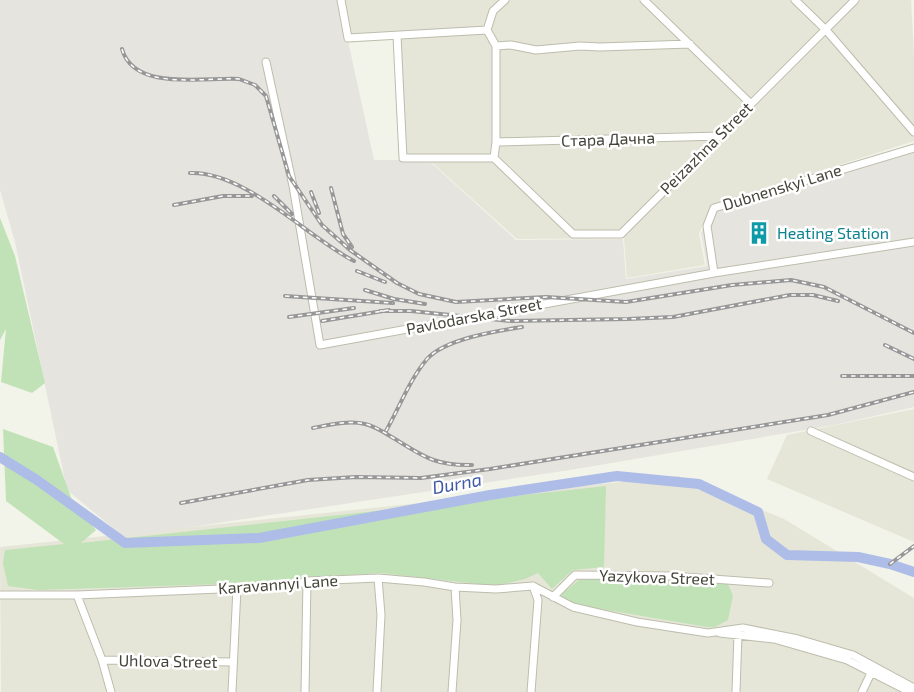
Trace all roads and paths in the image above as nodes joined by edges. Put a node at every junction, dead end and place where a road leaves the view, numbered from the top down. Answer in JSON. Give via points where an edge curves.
{"nodes":[{"id":1,"x":341,"y":0,"type":"edge"},
{"id":2,"x":505,"y":0,"type":"edge"},
{"id":3,"x":644,"y":0,"type":"edge"},
{"id":4,"x":795,"y":0,"type":"edge"},
{"id":5,"x":855,"y":0,"type":"edge"},
{"id":6,"x":487,"y":30,"type":"junction"},
{"id":7,"x":826,"y":30,"type":"junction"},
{"id":8,"x":397,"y":36,"type":"junction"},
{"id":9,"x":690,"y":44,"type":"junction"},
{"id":10,"x":496,"y":46,"type":"junction"},
{"id":11,"x":266,"y":62,"type":"dead end"},
{"id":12,"x":751,"y":104,"type":"junction"},
{"id":13,"x":914,"y":132,"type":"edge"},
{"id":14,"x":720,"y":136,"type":"junction"},
{"id":15,"x":496,"y":142,"type":"junction"},
{"id":16,"x":914,"y":148,"type":"edge"},
{"id":17,"x":494,"y":158,"type":"junction"},
{"id":18,"x":914,"y":242,"type":"edge"},
{"id":19,"x":714,"y":273,"type":"junction"},
{"id":20,"x":811,"y":431,"type":"dead end"},
{"id":21,"x":914,"y":477,"type":"edge"},
{"id":22,"x":378,"y":578,"type":"junction"},
{"id":23,"x":307,"y":581,"type":"junction"},
{"id":24,"x":769,"y":583,"type":"dead end"},
{"id":25,"x":533,"y":586,"type":"junction"},
{"id":26,"x":455,"y":587,"type":"junction"},
{"id":27,"x":237,"y":588,"type":"junction"},
{"id":28,"x":0,"y":595,"type":"edge"},
{"id":29,"x":77,"y":595,"type":"junction"},
{"id":30,"x":553,"y":597,"type":"junction"},
{"id":31,"x":708,"y":633,"type":"junction"},
{"id":32,"x":738,"y":634,"type":"junction"},
{"id":33,"x":102,"y":660,"type":"junction"},
{"id":34,"x":233,"y":662,"type":"junction"},
{"id":35,"x":871,"y":673,"type":"junction"},
{"id":36,"x":914,"y":688,"type":"edge"},
{"id":37,"x":111,"y":692,"type":"edge"},
{"id":38,"x":232,"y":692,"type":"edge"},
{"id":39,"x":305,"y":692,"type":"edge"},
{"id":40,"x":377,"y":692,"type":"edge"},
{"id":41,"x":452,"y":692,"type":"edge"},
{"id":42,"x":531,"y":692,"type":"edge"},
{"id":43,"x":736,"y":692,"type":"edge"},
{"id":44,"x":862,"y":692,"type":"edge"},
{"id":45,"x":909,"y":692,"type":"edge"}],
"edges":[{"from":1,"to":8,"type":"street","via":[[348,38]]},
{"from":2,"to":6,"type":"street","via":[[493,11]]},
{"from":3,"to":9,"type":"street"},
{"from":4,"to":7,"type":"street"},
{"from":5,"to":7,"type":"street","name":"Peizazhna Street"},
{"from":6,"to":8,"type":"street"},
{"from":6,"to":10,"type":"street"},
{"from":7,"to":12,"type":"street","name":"Peizazhna Street"},
{"from":7,"to":13,"type":"street"},
{"from":8,"to":17,"type":"street","via":[[403,158]]},
{"from":9,"to":10,"type":"street","via":[[536,50]]},
{"from":9,"to":12,"type":"street"},
{"from":10,"to":15,"type":"street"},
{"from":11,"to":19,"type":"street","name":"Pavlodarska Street","via":[[293,186],[320,345]]},
{"from":12,"to":14,"type":"street","name":"Peizazhna Street"},
{"from":14,"to":15,"type":"street","name":"Стара Дачна"},
{"from":14,"to":17,"type":"street","name":"Peizazhna Street","via":[[621,234],[573,234]]},
{"from":15,"to":17,"type":"street"},
{"from":16,"to":19,"type":"street","name":"Dubnenskyi Lane","via":[[714,208],[707,225]]},
{"from":18,"to":19,"type":"street","name":"Pavlodarska Street"},
{"from":20,"to":21,"type":"street"},
{"from":22,"to":23,"type":"street","name":"Karavannyi Lane"},
{"from":22,"to":26,"type":"street","name":"Karavannyi Lane"},
{"from":22,"to":40,"type":"street","via":[[381,615]]},
{"from":23,"to":27,"type":"street","name":"Karavannyi Lane","via":[[293,586]]},
{"from":23,"to":39,"type":"street"},
{"from":24,"to":30,"type":"street","name":"Yazykova Street","via":[[575,574]]},
{"from":25,"to":26,"type":"street","name":"Karavannyi Lane"},
{"from":25,"to":30,"type":"street"},
{"from":25,"to":42,"type":"street","via":[[538,600]]},
{"from":26,"to":41,"type":"street"},
{"from":27,"to":29,"type":"street","name":"Karavannyi Lane"},
{"from":27,"to":34,"type":"street","name":"Uhlova Street"},
{"from":28,"to":29,"type":"street","name":"Karavannyi Lane"},
{"from":29,"to":33,"type":"street"},
{"from":30,"to":31,"type":"street","via":[[573,607],[627,620]]},
{"from":31,"to":32,"type":"street"},
{"from":31,"to":36,"type":"street","via":[[743,628],[798,639],[853,655]]},
{"from":32,"to":35,"type":"street","via":[[814,650],[847,660]]},
{"from":32,"to":43,"type":"street"},
{"from":33,"to":34,"type":"street","name":"Uhlova Street"},
{"from":33,"to":37,"type":"street"},
{"from":34,"to":38,"type":"street","name":"Uhlova Street"},
{"from":35,"to":44,"type":"street"},
{"from":35,"to":45,"type":"street"}]}
